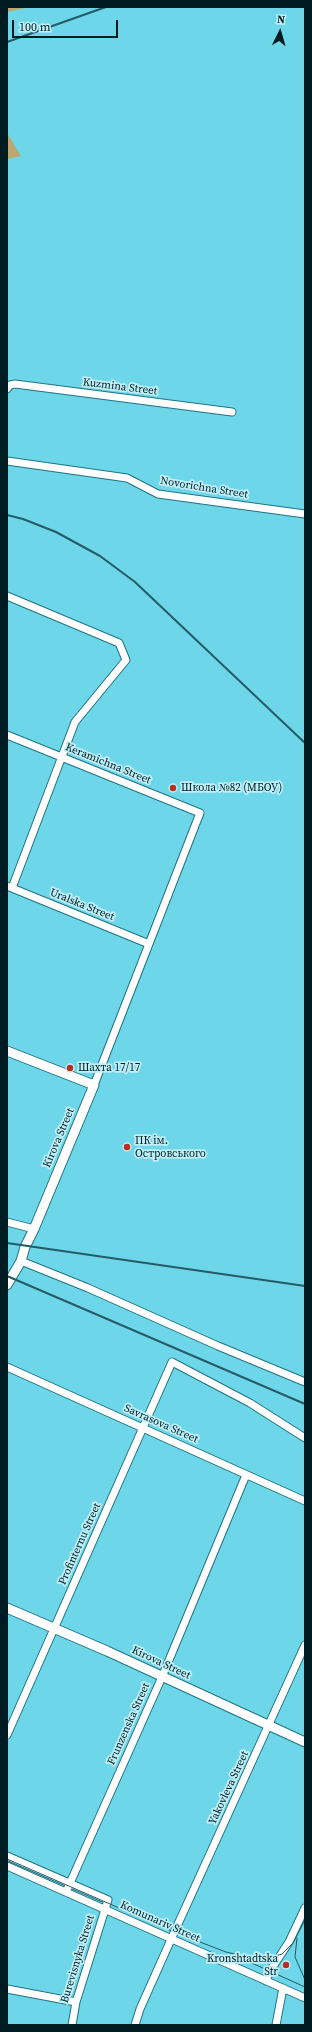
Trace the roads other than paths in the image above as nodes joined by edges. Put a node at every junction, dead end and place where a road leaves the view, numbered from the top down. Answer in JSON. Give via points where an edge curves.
{"nodes":[{"id":1,"x":7,"y":389,"type":"edge"},
{"id":2,"x":232,"y":412,"type":"dead end"},
{"id":3,"x":7,"y":461,"type":"edge"},
{"id":4,"x":305,"y":514,"type":"edge"},
{"id":5,"x":7,"y":596,"type":"edge"},
{"id":6,"x":7,"y":735,"type":"edge"},
{"id":7,"x":62,"y":757,"type":"junction"},
{"id":8,"x":10,"y":887,"type":"edge"},
{"id":9,"x":150,"y":944,"type":"junction"},
{"id":10,"x":7,"y":1051,"type":"edge"},
{"id":11,"x":94,"y":1085,"type":"junction"},
{"id":12,"x":7,"y":1222,"type":"edge"},
{"id":13,"x":34,"y":1229,"type":"junction"},
{"id":14,"x":21,"y":1261,"type":"junction"},
{"id":15,"x":7,"y":1285,"type":"edge"},
{"id":16,"x":7,"y":1367,"type":"edge"},
{"id":17,"x":305,"y":1382,"type":"edge"},
{"id":18,"x":143,"y":1428,"type":"junction"},
{"id":19,"x":305,"y":1438,"type":"edge"},
{"id":20,"x":246,"y":1474,"type":"junction"},
{"id":21,"x":305,"y":1501,"type":"edge"},
{"id":22,"x":7,"y":1608,"type":"edge"},
{"id":23,"x":54,"y":1628,"type":"junction"},
{"id":24,"x":305,"y":1645,"type":"edge"},
{"id":25,"x":162,"y":1677,"type":"junction"},
{"id":26,"x":270,"y":1725,"type":"junction"},
{"id":27,"x":7,"y":1735,"type":"edge"},
{"id":28,"x":305,"y":1742,"type":"edge"},
{"id":29,"x":7,"y":1856,"type":"edge"},
{"id":30,"x":7,"y":1866,"type":"edge"},
{"id":31,"x":70,"y":1883,"type":"junction"},
{"id":32,"x":66,"y":1892,"type":"junction"},
{"id":33,"x":108,"y":1900,"type":"joint"},
{"id":34,"x":305,"y":1908,"type":"edge"},
{"id":35,"x":105,"y":1910,"type":"junction"},
{"id":36,"x":171,"y":1939,"type":"junction"},
{"id":37,"x":266,"y":1981,"type":"junction"},
{"id":38,"x":283,"y":1988,"type":"junction"},
{"id":39,"x":7,"y":1989,"type":"edge"},
{"id":40,"x":305,"y":1998,"type":"edge"},
{"id":41,"x":76,"y":2002,"type":"junction"},
{"id":42,"x":72,"y":2025,"type":"edge"},
{"id":43,"x":135,"y":2025,"type":"edge"},
{"id":44,"x":276,"y":2025,"type":"edge"}],
"edges":[{"from":1,"to":2,"type":"street","name":"Kuzmina Street","via":[[10,385],[16,384]]},
{"from":3,"to":4,"type":"street","name":"Novorichna Street","via":[[126,478],[158,494]]},
{"from":5,"to":7,"type":"street","via":[[119,644],[126,660],[75,722]]},
{"from":6,"to":7,"type":"street","name":"Keramichna Street"},
{"from":7,"to":8,"type":"street"},
{"from":7,"to":9,"type":"street","name":"Keramichna Street","via":[[200,813]]},
{"from":8,"to":9,"type":"street","name":"Uralska Street"},
{"from":9,"to":11,"type":"street"},
{"from":10,"to":11,"type":"main road"},
{"from":11,"to":13,"type":"main road","name":"Kirova Street"},
{"from":12,"to":13,"type":"street"},
{"from":13,"to":14,"type":"main road","name":"Kirova Street"},
{"from":14,"to":15,"type":"main road","name":"Kirova Street"},
{"from":14,"to":17,"type":"street"},
{"from":16,"to":18,"type":"street","name":"Savrasova Street"},
{"from":18,"to":19,"type":"street","name":"Profinternu Street","via":[[172,1362],[250,1403]]},
{"from":18,"to":20,"type":"street","name":"Savrasova Street"},
{"from":18,"to":23,"type":"street","name":"Profinternu Street"},
{"from":20,"to":21,"type":"street","name":"Savrasova Street"},
{"from":20,"to":25,"type":"street","name":"Frunzenska Street"},
{"from":22,"to":23,"type":"main road","name":"Kirova Street"},
{"from":23,"to":25,"type":"main road","name":"Kirova Street"},
{"from":23,"to":27,"type":"street","name":"Profinternu Street"},
{"from":24,"to":26,"type":"street","name":"Yakovleva Street"},
{"from":25,"to":26,"type":"main road","name":"Kirova Street"},
{"from":25,"to":31,"type":"street","name":"Frunzenska Street"},
{"from":26,"to":28,"type":"main road","name":"Kirova Street"},
{"from":26,"to":36,"type":"street","name":"Yakovleva Street"},
{"from":29,"to":31,"type":"street","name":"Komunariv Street"},
{"from":30,"to":32,"type":"street","name":"Komunariv Street"},
{"from":31,"to":32,"type":"street","name":"Frunzenska Street"},
{"from":31,"to":33,"type":"street","name":"Komunariv Street"},
{"from":32,"to":35,"type":"street","name":"Komunariv Street"},
{"from":33,"to":35,"type":"street","name":"Burevisnyka Street"},
{"from":34,"to":37,"type":"street","via":[[290,1942]]},
{"from":35,"to":36,"type":"street","name":"Komunariv Street"},
{"from":35,"to":41,"type":"street","name":"Burevisnyka Street"},
{"from":36,"to":37,"type":"street","name":"Komunariv Street"},
{"from":36,"to":43,"type":"street","name":"Yakovleva Street"},
{"from":37,"to":38,"type":"street","name":"Komunariv Street"},
{"from":38,"to":40,"type":"street","name":"Komunariv Street"},
{"from":38,"to":44,"type":"street"},
{"from":39,"to":41,"type":"street"},
{"from":41,"to":42,"type":"street","name":"Burevisnyka Street"}]}
